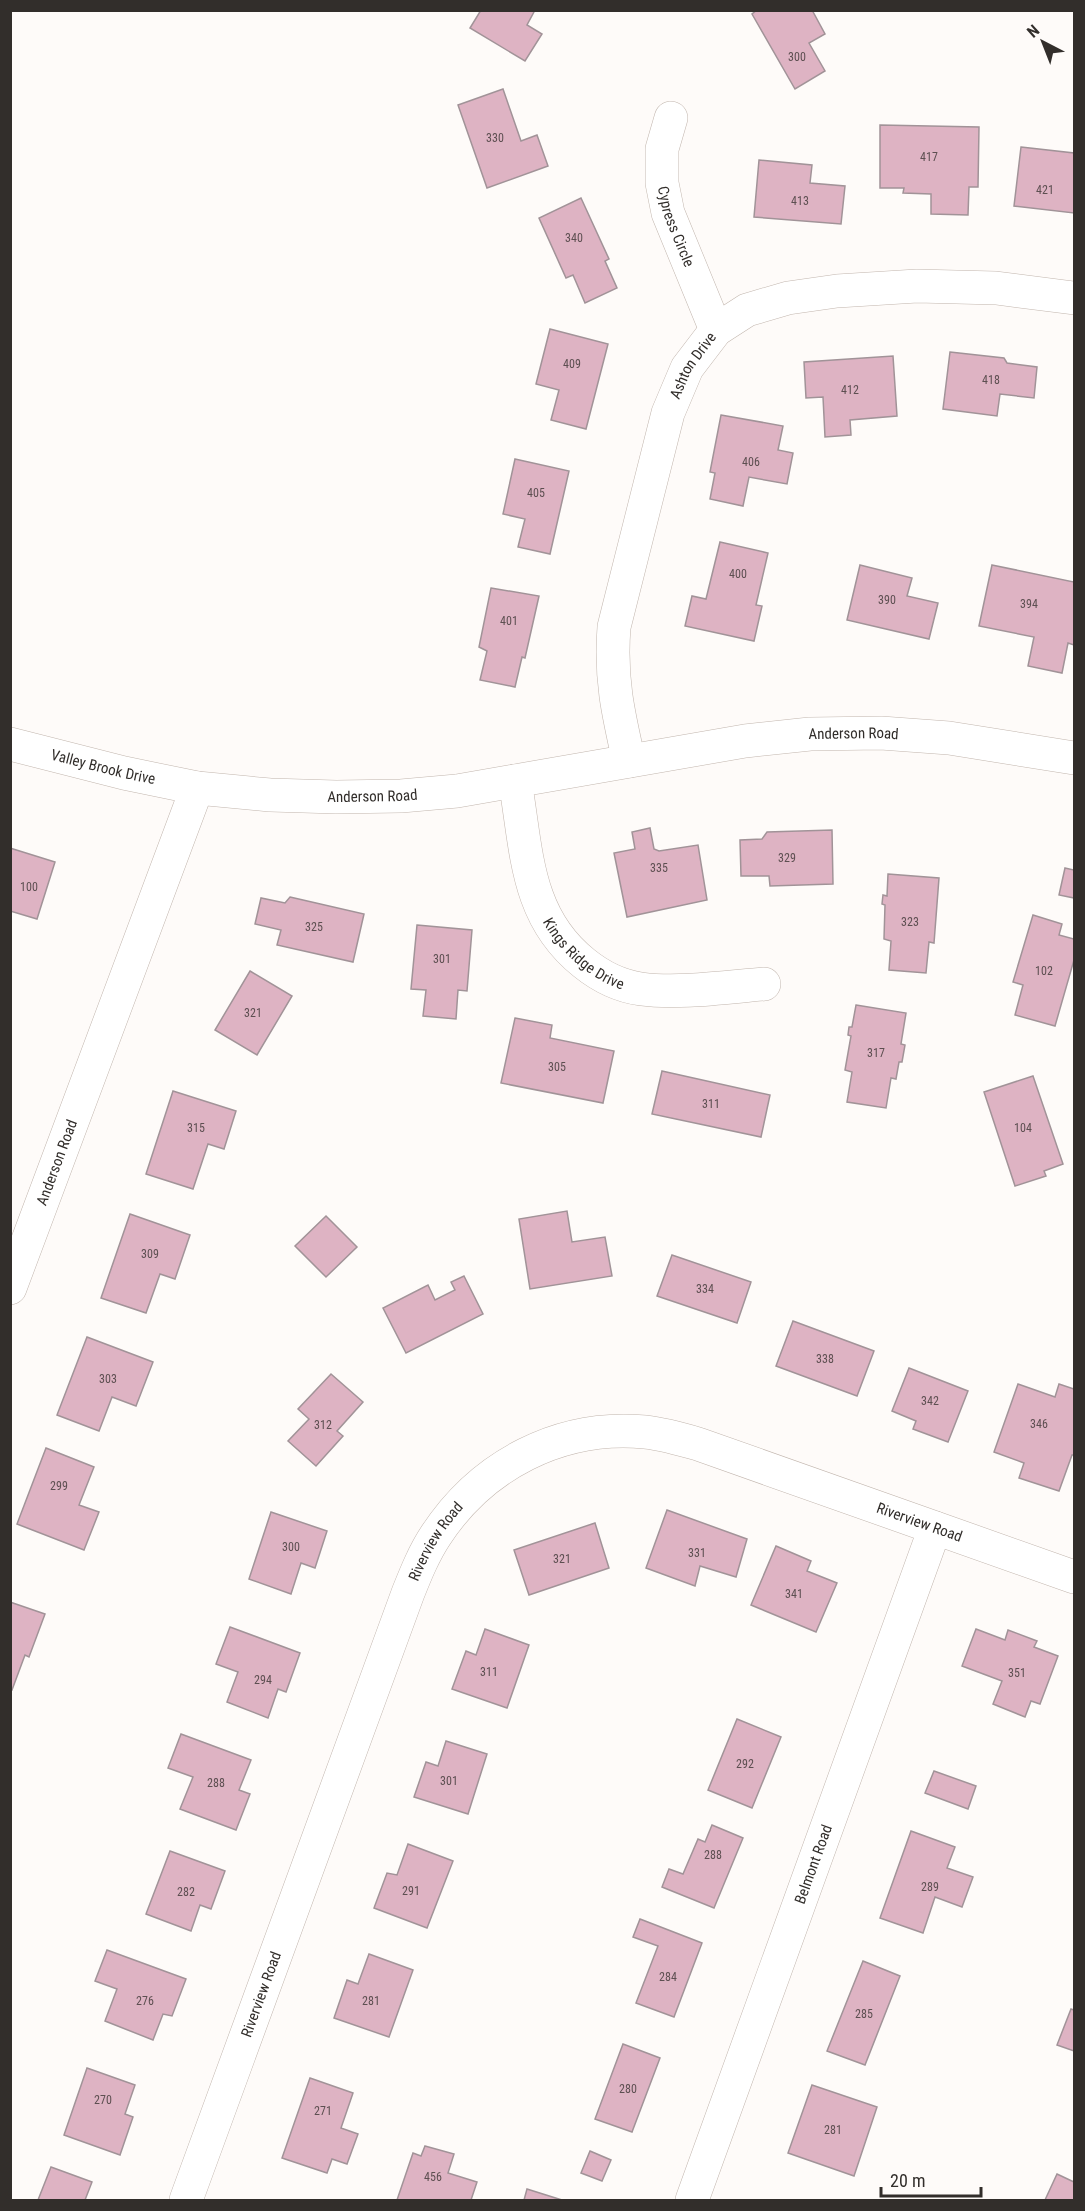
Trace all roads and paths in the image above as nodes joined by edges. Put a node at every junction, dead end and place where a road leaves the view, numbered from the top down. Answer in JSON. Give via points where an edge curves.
{"nodes":[{"id":1,"x":670,"y":118,"type":"dead end"},
{"id":2,"x":1074,"y":298,"type":"edge"},
{"id":3,"x":716,"y":330,"type":"junction"},
{"id":4,"x":10,"y":744,"type":"edge"},
{"id":5,"x":1074,"y":758,"type":"edge"},
{"id":6,"x":629,"y":761,"type":"junction"},
{"id":7,"x":516,"y":781,"type":"junction"},
{"id":8,"x":197,"y":788,"type":"junction"},
{"id":9,"x":764,"y":984,"type":"dead end"},
{"id":10,"x":10,"y":1288,"type":"edge"},
{"id":11,"x":935,"y":1528,"type":"junction"},
{"id":12,"x":1074,"y":1576,"type":"edge"},
{"id":13,"x":187,"y":2200,"type":"edge"},
{"id":14,"x":692,"y":2200,"type":"edge"}],
"edges":[{"from":1,"to":3,"type":"street","name":"Cypress Circle","via":[[662,149],[662,183],[668,213]]},
{"from":2,"to":3,"type":"street","name":"Ashton Drive","via":[[996,288],[928,286],[837,291],[788,298],[747,310]]},
{"from":3,"to":6,"type":"street","name":"Ashton Drive","via":[[687,368],[668,413],[614,627],[612,660],[617,713]]},
{"from":4,"to":8,"type":"street","name":"Valley Brook Drive"},
{"from":5,"to":6,"type":"street","name":"Anderson Road","via":[[949,738],[881,733],[810,734],[745,741]]},
{"from":6,"to":7,"type":"street","name":"Anderson Road"},
{"from":7,"to":8,"type":"street","name":"Anderson Road","via":[[401,796],[270,795]]},
{"from":7,"to":9,"type":"street","name":"Kings Ridge Drive","via":[[532,885],[554,933],[572,953],[594,971],[641,989]]},
{"from":8,"to":10,"type":"street","name":"Anderson Road"},
{"from":11,"to":12,"type":"street","name":"Riverview Road"},
{"from":11,"to":13,"type":"street","name":"Riverview Road","via":[[698,1444],[645,1432],[590,1434],[561,1441],[534,1450],[491,1474],[435,1537],[408,1593]]},
{"from":11,"to":14,"type":"street","name":"Belmont Road"}]}
